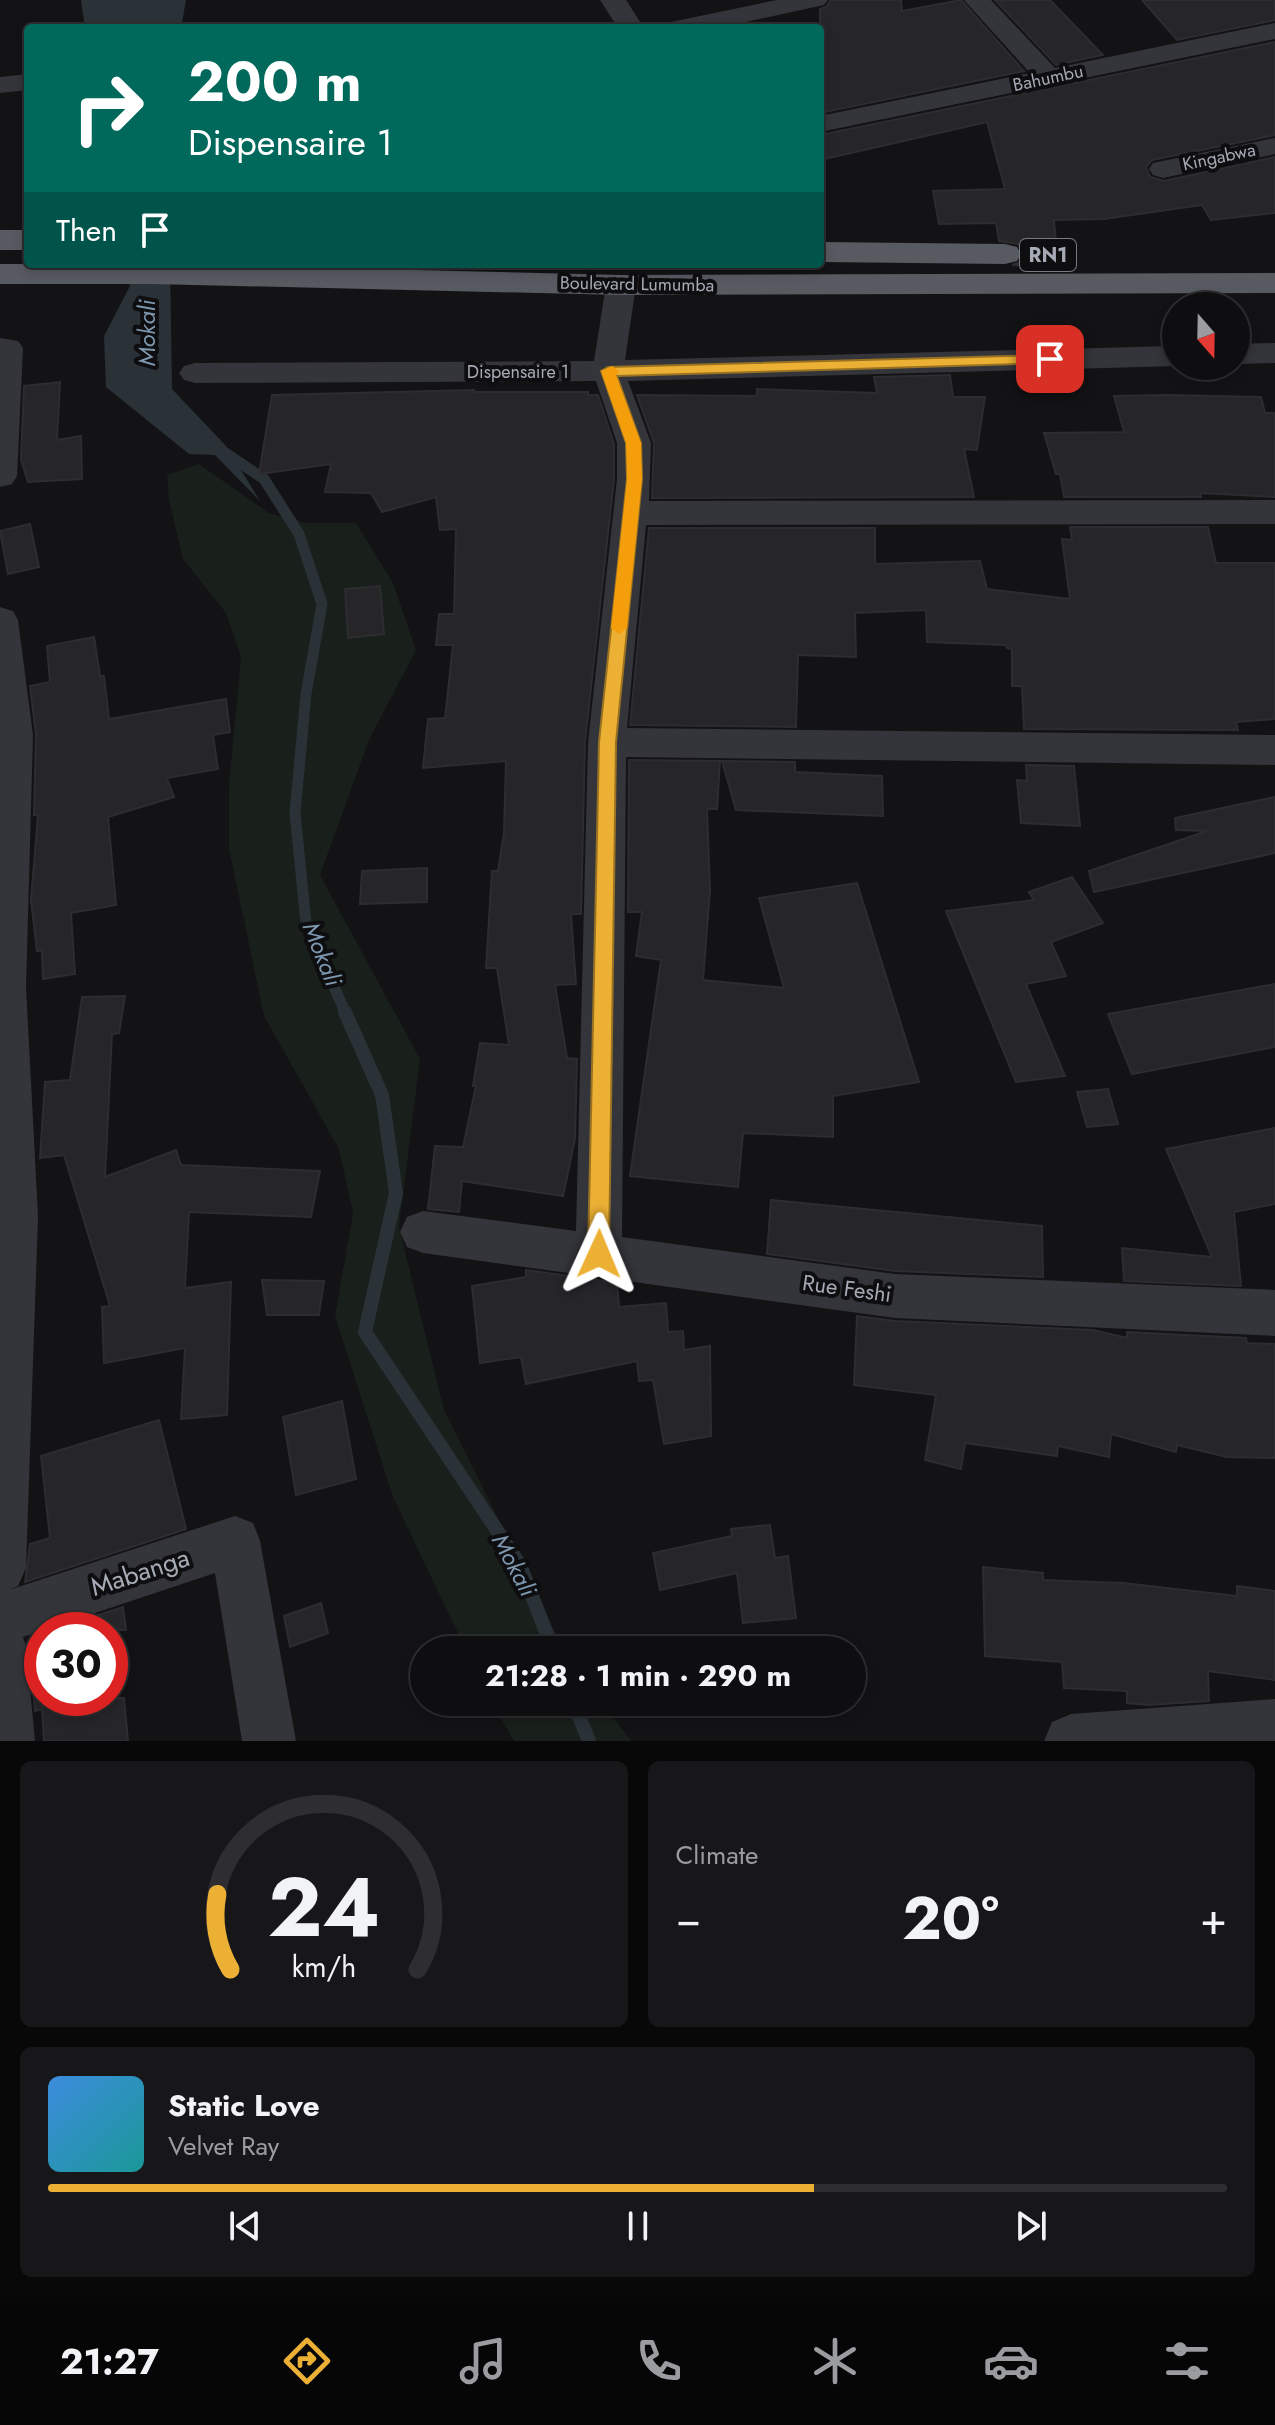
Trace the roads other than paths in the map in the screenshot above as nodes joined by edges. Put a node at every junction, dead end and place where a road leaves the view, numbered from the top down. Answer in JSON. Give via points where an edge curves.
{"nodes":[{"id":1,"x":613,"y":0,"type":"edge"},
{"id":2,"x":815,"y":0,"type":"edge"},
{"id":3,"x":977,"y":0,"type":"edge"},
{"id":4,"x":628,"y":24,"type":"edge"},
{"id":5,"x":699,"y":24,"type":"edge"},
{"id":6,"x":1275,"y":31,"type":"edge"},
{"id":7,"x":1049,"y":78,"type":"junction"},
{"id":8,"x":24,"y":82,"type":"edge"},
{"id":9,"x":0,"y":85,"type":"edge"},
{"id":10,"x":824,"y":123,"type":"edge"},
{"id":11,"x":1275,"y":146,"type":"edge"},
{"id":12,"x":1163,"y":169,"type":"dead end"},
{"id":13,"x":0,"y":240,"type":"edge"},
{"id":14,"x":24,"y":240,"type":"edge"},
{"id":15,"x":824,"y":252,"type":"edge"},
{"id":16,"x":1275,"y":258,"type":"edge"},
{"id":17,"x":0,"y":274,"type":"edge"},
{"id":18,"x":1275,"y":283,"type":"edge"},
{"id":19,"x":621,"y":285,"type":"junction"},
{"id":20,"x":4,"y":348,"type":"edge"},
{"id":21,"x":1275,"y":353,"type":"edge"},
{"id":22,"x":1250,"y":354,"type":"edge"},
{"id":23,"x":1162,"y":356,"type":"edge"},
{"id":24,"x":608,"y":371,"type":"junction"},
{"id":25,"x":195,"y":373,"type":"dead end"},
{"id":26,"x":0,"y":476,"type":"edge"},
{"id":27,"x":1275,"y":512,"type":"edge"},
{"id":28,"x":631,"y":513,"type":"junction"},
{"id":29,"x":0,"y":620,"type":"edge"},
{"id":30,"x":607,"y":742,"type":"junction"},
{"id":31,"x":1275,"y":750,"type":"edge"},
{"id":32,"x":8,"y":1218,"type":"edge"},
{"id":33,"x":423,"y":1232,"type":"dead end"},
{"id":34,"x":599,"y":1254,"type":"junction"},
{"id":35,"x":1275,"y":1313,"type":"edge"},
{"id":36,"x":0,"y":1568,"type":"edge"},
{"id":37,"x":0,"y":1619,"type":"edge"},
{"id":38,"x":0,"y":1646,"type":"edge"},
{"id":39,"x":1275,"y":1726,"type":"edge"},
{"id":40,"x":8,"y":1741,"type":"edge"},
{"id":41,"x":269,"y":1741,"type":"edge"},
{"id":42,"x":1071,"y":1741,"type":"edge"}],
"edges":[{"from":1,"to":4,"type":"street"},
{"from":2,"to":5,"type":"street"},
{"from":3,"to":7,"type":"street"},
{"from":6,"to":7,"type":"street","name":"Bahumbu"},
{"from":7,"to":10,"type":"street","name":"Bahumbu"},
{"from":8,"to":9,"type":"street"},
{"from":11,"to":12,"type":"street","name":"Kingabwa"},
{"from":13,"to":14,"type":"highway"},
{"from":15,"to":16,"type":"highway","number":"RN1"},
{"from":17,"to":19,"type":"highway","name":"Boulevard Lumumba","number":"RN1"},
{"from":18,"to":19,"type":"highway","name":"Boulevard Lumumba","number":"RN1"},
{"from":19,"to":24,"type":"street"},
{"from":20,"to":26,"type":"street"},
{"from":21,"to":22,"type":"street"},
{"from":23,"to":24,"type":"street","name":"Dispensaire 1"},
{"from":24,"to":25,"type":"street","name":"Dispensaire 1"},
{"from":24,"to":28,"type":"street","via":[[634,443]]},
{"from":27,"to":28,"type":"street"},
{"from":28,"to":30,"type":"street"},
{"from":29,"to":32,"type":"street","via":[[14,735],[5,987]]},
{"from":30,"to":31,"type":"street"},
{"from":30,"to":34,"type":"street"},
{"from":32,"to":36,"type":"street"},
{"from":33,"to":34,"type":"street","name":"Rue Feshi"},
{"from":34,"to":35,"type":"street","name":"Rue Feshi","via":[[895,1296]]},
{"from":37,"to":41,"type":"street","name":"Mabanga","via":[[235,1541]]},
{"from":38,"to":40,"type":"street"},
{"from":39,"to":42,"type":"street"}]}
